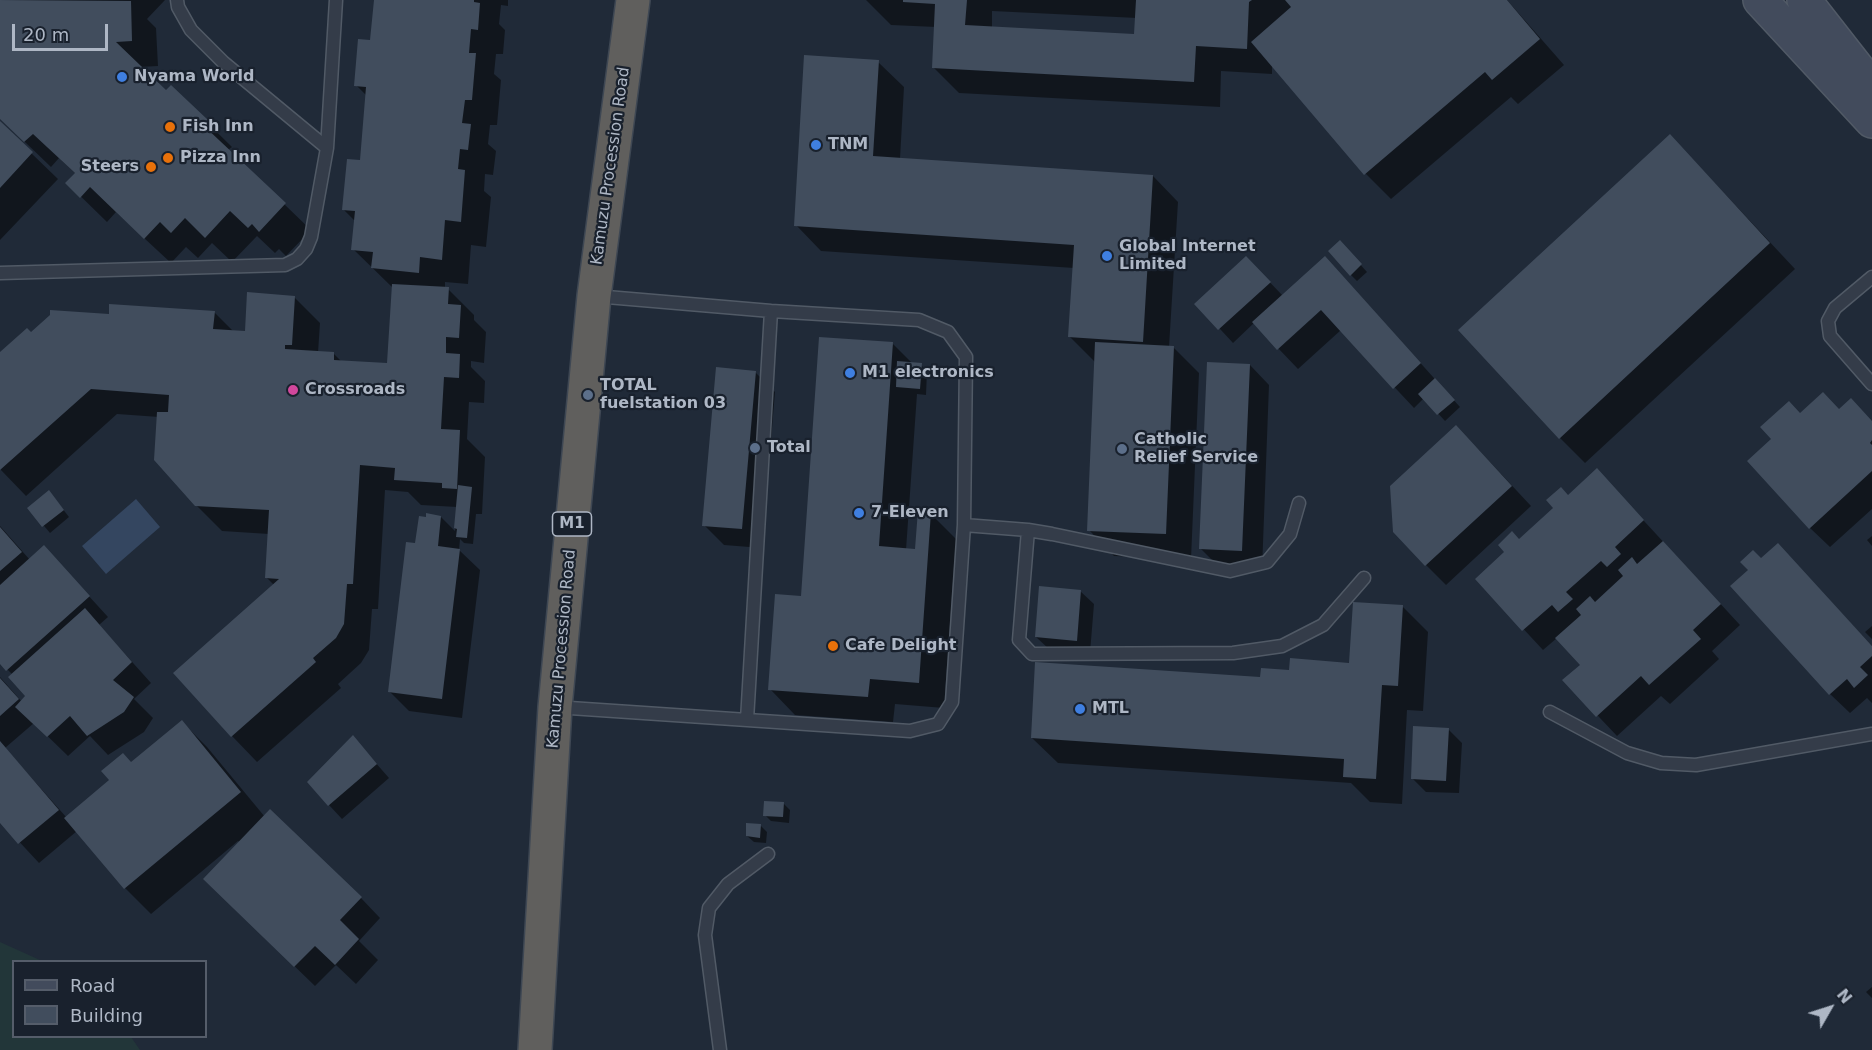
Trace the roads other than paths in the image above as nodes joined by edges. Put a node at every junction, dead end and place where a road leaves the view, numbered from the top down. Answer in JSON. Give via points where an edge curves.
{"nodes":[{"id":1,"x":177,"y":0,"type":"edge"},
{"id":2,"x":336,"y":0,"type":"edge"},
{"id":3,"x":633,"y":0,"type":"edge"},
{"id":4,"x":1760,"y":0,"type":"edge"},
{"id":5,"x":1804,"y":0,"type":"edge"},
{"id":6,"x":1872,"y":87,"type":"edge"},
{"id":7,"x":1872,"y":121,"type":"edge"},
{"id":8,"x":327,"y":148,"type":"junction"},
{"id":9,"x":0,"y":273,"type":"edge"},
{"id":10,"x":1872,"y":278,"type":"edge"},
{"id":11,"x":594,"y":296,"type":"junction"},
{"id":12,"x":771,"y":311,"type":"junction"},
{"id":13,"x":1872,"y":384,"type":"edge"},
{"id":14,"x":1299,"y":503,"type":"dead end"},
{"id":15,"x":964,"y":525,"type":"junction"},
{"id":16,"x":1028,"y":530,"type":"junction"},
{"id":17,"x":1364,"y":578,"type":"dead end"},
{"id":18,"x":555,"y":707,"type":"junction"},
{"id":19,"x":1550,"y":712,"type":"dead end"},
{"id":20,"x":747,"y":720,"type":"junction"},
{"id":21,"x":1872,"y":734,"type":"edge"},
{"id":22,"x":768,"y":854,"type":"dead end"},
{"id":23,"x":535,"y":1050,"type":"edge"},
{"id":24,"x":720,"y":1050,"type":"edge"}],
"edges":[{"from":1,"to":8,"type":"lane","via":[[191,30],[223,62]]},
{"from":2,"to":8,"type":"lane"},
{"from":3,"to":11,"type":"highway","name":"Kamuzu Procession Road","number":"M1"},
{"from":4,"to":7,"type":"main road"},
{"from":5,"to":6,"type":"main road"},
{"from":8,"to":9,"type":"lane","via":[[311,237],[297,259],[285,265]]},
{"from":10,"to":13,"type":"lane","via":[[1835,308],[1828,321],[1830,336]]},
{"from":11,"to":12,"type":"lane"},
{"from":11,"to":18,"type":"highway","name":"Kamuzu Procession Road","number":"M1"},
{"from":12,"to":15,"type":"lane","via":[[920,320],[948,332],[966,357]]},
{"from":12,"to":20,"type":"lane"},
{"from":14,"to":16,"type":"lane","via":[[1290,534],[1266,562],[1230,571]]},
{"from":15,"to":16,"type":"lane"},
{"from":15,"to":20,"type":"lane","via":[[952,702],[938,724],[910,731]]},
{"from":16,"to":17,"type":"lane","via":[[1019,640],[1032,654],[1233,653],[1282,646],[1323,625]]},
{"from":18,"to":20,"type":"lane"},
{"from":18,"to":23,"type":"highway","name":"Kamuzu Procession Road","number":"M1"},
{"from":19,"to":21,"type":"lane","via":[[1627,753],[1661,764],[1696,765]]},
{"from":22,"to":24,"type":"lane","via":[[728,884],[709,908],[705,935]]}]}
